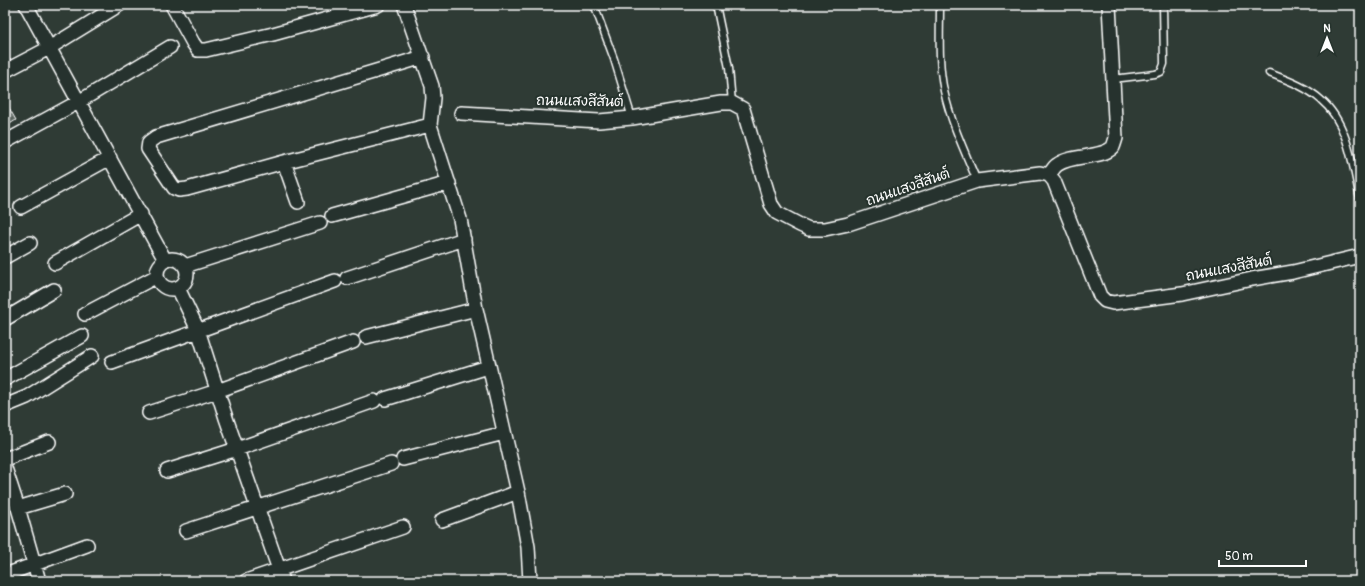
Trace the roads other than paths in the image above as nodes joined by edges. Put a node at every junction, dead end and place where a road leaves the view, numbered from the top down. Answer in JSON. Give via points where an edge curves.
{"nodes":[{"id":1,"x":26,"y":5,"type":"edge"},
{"id":2,"x":119,"y":5,"type":"edge"},
{"id":3,"x":172,"y":5,"type":"edge"},
{"id":4,"x":378,"y":5,"type":"edge"},
{"id":5,"x":404,"y":5,"type":"edge"},
{"id":6,"x":594,"y":5,"type":"edge"},
{"id":7,"x":716,"y":5,"type":"edge"},
{"id":8,"x":940,"y":5,"type":"edge"},
{"id":9,"x":1109,"y":5,"type":"edge"},
{"id":10,"x":1163,"y":5,"type":"edge"},
{"id":11,"x":170,"y":47,"type":"dead end"},
{"id":12,"x":49,"y":48,"type":"junction"},
{"id":13,"x":423,"y":57,"type":"junction"},
{"id":14,"x":5,"y":71,"type":"edge"},
{"id":15,"x":1269,"y":73,"type":"dead end"},
{"id":16,"x":1112,"y":79,"type":"junction"},
{"id":17,"x":80,"y":101,"type":"junction"},
{"id":18,"x":732,"y":103,"type":"junction"},
{"id":19,"x":461,"y":113,"type":"dead end"},
{"id":20,"x":632,"y":118,"type":"junction"},
{"id":21,"x":430,"y":125,"type":"junction"},
{"id":22,"x":5,"y":142,"type":"edge"},
{"id":23,"x":110,"y":158,"type":"junction"},
{"id":24,"x":284,"y":162,"type":"junction"},
{"id":25,"x":1049,"y":175,"type":"junction"},
{"id":26,"x":977,"y":181,"type":"junction"},
{"id":27,"x":449,"y":183,"type":"junction"},
{"id":28,"x":1360,"y":199,"type":"edge"},
{"id":29,"x":298,"y":202,"type":"dead end"},
{"id":30,"x":21,"y":207,"type":"dead end"},
{"id":31,"x":141,"y":214,"type":"junction"},
{"id":32,"x":332,"y":216,"type":"dead end"},
{"id":33,"x":320,"y":223,"type":"dead end"},
{"id":34,"x":464,"y":239,"type":"junction"},
{"id":35,"x":30,"y":243,"type":"dead end"},
{"id":36,"x":1360,"y":256,"type":"edge"},
{"id":37,"x":5,"y":257,"type":"edge"},
{"id":38,"x":165,"y":260,"type":"junction"},
{"id":39,"x":55,"y":262,"type":"dead end"},
{"id":40,"x":185,"y":266,"type":"junction"},
{"id":41,"x":157,"y":276,"type":"junction"},
{"id":42,"x":178,"y":288,"type":"junction"},
{"id":43,"x":54,"y":290,"type":"dead end"},
{"id":44,"x":476,"y":309,"type":"junction"},
{"id":45,"x":85,"y":314,"type":"dead end"},
{"id":46,"x":5,"y":319,"type":"edge"},
{"id":47,"x":198,"y":330,"type":"junction"},
{"id":48,"x":82,"y":336,"type":"dead end"},
{"id":49,"x":366,"y":337,"type":"dead end"},
{"id":50,"x":353,"y":342,"type":"dead end"},
{"id":51,"x":92,"y":356,"type":"dead end"},
{"id":52,"x":112,"y":362,"type":"dead end"},
{"id":53,"x":488,"y":367,"type":"junction"},
{"id":54,"x":5,"y":379,"type":"edge"},
{"id":55,"x":217,"y":391,"type":"junction"},
{"id":56,"x":5,"y":406,"type":"edge"},
{"id":57,"x":149,"y":413,"type":"dead end"},
{"id":58,"x":504,"y":432,"type":"junction"},
{"id":59,"x":49,"y":442,"type":"dead end"},
{"id":60,"x":237,"y":449,"type":"junction"},
{"id":61,"x":5,"y":459,"type":"edge"},
{"id":62,"x":5,"y":468,"type":"edge"},
{"id":63,"x":167,"y":471,"type":"dead end"},
{"id":64,"x":518,"y":492,"type":"junction"},
{"id":65,"x":65,"y":494,"type":"dead end"},
{"id":66,"x":258,"y":507,"type":"junction"},
{"id":67,"x":18,"y":508,"type":"junction"},
{"id":68,"x":442,"y":520,"type":"dead end"},
{"id":69,"x":403,"y":527,"type":"dead end"},
{"id":70,"x":186,"y":531,"type":"dead end"},
{"id":71,"x":87,"y":545,"type":"dead end"},
{"id":72,"x":34,"y":564,"type":"junction"},
{"id":73,"x":5,"y":575,"type":"edge"},
{"id":74,"x":281,"y":575,"type":"edge"},
{"id":75,"x":39,"y":581,"type":"edge"},
{"id":76,"x":246,"y":581,"type":"edge"},
{"id":77,"x":530,"y":581,"type":"edge"}],
"edges":[{"from":1,"to":12,"type":"street"},
{"from":2,"to":12,"type":"street"},
{"from":3,"to":4,"type":"street","via":[[198,50],[273,34]]},
{"from":5,"to":13,"type":"street"},
{"from":6,"to":20,"type":"lane"},
{"from":7,"to":18,"type":"lane","via":[[729,68]]},
{"from":8,"to":26,"type":"lane","via":[[944,90],[955,127]]},
{"from":9,"to":16,"type":"street"},
{"from":10,"to":16,"type":"lane","via":[[1164,64],[1161,72]]},
{"from":11,"to":17,"type":"street"},
{"from":12,"to":14,"type":"street"},
{"from":12,"to":17,"type":"street"},
{"from":13,"to":21,"type":"street","via":[[432,86]]},
{"from":13,"to":24,"type":"street","via":[[156,137],[149,142],[148,149],[174,188],[180,190]]},
{"from":15,"to":28,"type":"lane","via":[[1315,95],[1335,115],[1343,129]]},
{"from":16,"to":25,"type":"street","via":[[1116,138],[1113,146],[1106,152],[1060,162]]},
{"from":17,"to":22,"type":"street"},
{"from":17,"to":23,"type":"street"},
{"from":18,"to":20,"type":"street","name":"ถนนแสงสีสันต์"},
{"from":18,"to":26,"type":"street","name":"ถนนแสงสีสันต์","via":[[743,109],[771,204],[777,213],[809,229],[825,229],[848,224]]},
{"from":19,"to":20,"type":"street","name":"ถนนแสงสีสันต์","via":[[599,120]]},
{"from":21,"to":24,"type":"street"},
{"from":21,"to":27,"type":"street"},
{"from":23,"to":30,"type":"street"},
{"from":23,"to":31,"type":"street"},
{"from":24,"to":29,"type":"street"},
{"from":25,"to":26,"type":"street","name":"ถนนแสงสีสันต์","via":[[1040,173]]},
{"from":25,"to":36,"type":"street","name":"ถนนแสงสีสันต์","via":[[1054,181],[1100,296],[1109,303],[1182,294]]},
{"from":27,"to":32,"type":"street"},
{"from":27,"to":34,"type":"street"},
{"from":31,"to":38,"type":"street"},
{"from":31,"to":39,"type":"street"},
{"from":33,"to":40,"type":"street"},
{"from":34,"to":44,"type":"street"},
{"from":34,"to":47,"type":"street"},
{"from":35,"to":37,"type":"street"},
{"from":38,"to":40,"type":"street","via":[[178,260]]},
{"from":38,"to":41,"type":"street","via":[[158,266]]},
{"from":40,"to":42,"type":"street","via":[[187,277]]},
{"from":41,"to":42,"type":"street","via":[[165,288]]},
{"from":41,"to":45,"type":"street"},
{"from":42,"to":47,"type":"street"},
{"from":43,"to":46,"type":"street"},
{"from":44,"to":49,"type":"street"},
{"from":44,"to":53,"type":"street"},
{"from":47,"to":52,"type":"street"},
{"from":47,"to":55,"type":"street"},
{"from":48,"to":54,"type":"street"},
{"from":50,"to":55,"type":"street"},
{"from":51,"to":56,"type":"street","via":[[27,397]]},
{"from":53,"to":58,"type":"street"},
{"from":53,"to":60,"type":"street","via":[[379,400]]},
{"from":55,"to":57,"type":"street"},
{"from":55,"to":60,"type":"street"},
{"from":58,"to":64,"type":"street"},
{"from":58,"to":66,"type":"street","via":[[397,461]]},
{"from":59,"to":61,"type":"street"},
{"from":60,"to":63,"type":"street"},
{"from":60,"to":66,"type":"street"},
{"from":62,"to":67,"type":"street"},
{"from":64,"to":68,"type":"street"},
{"from":64,"to":77,"type":"street","via":[[528,547]]},
{"from":65,"to":67,"type":"street"},
{"from":66,"to":70,"type":"street"},
{"from":66,"to":74,"type":"street"},
{"from":67,"to":72,"type":"street"},
{"from":69,"to":74,"type":"street"},
{"from":71,"to":72,"type":"street"},
{"from":72,"to":73,"type":"street"},
{"from":72,"to":75,"type":"street"},
{"from":74,"to":76,"type":"street"}]}
